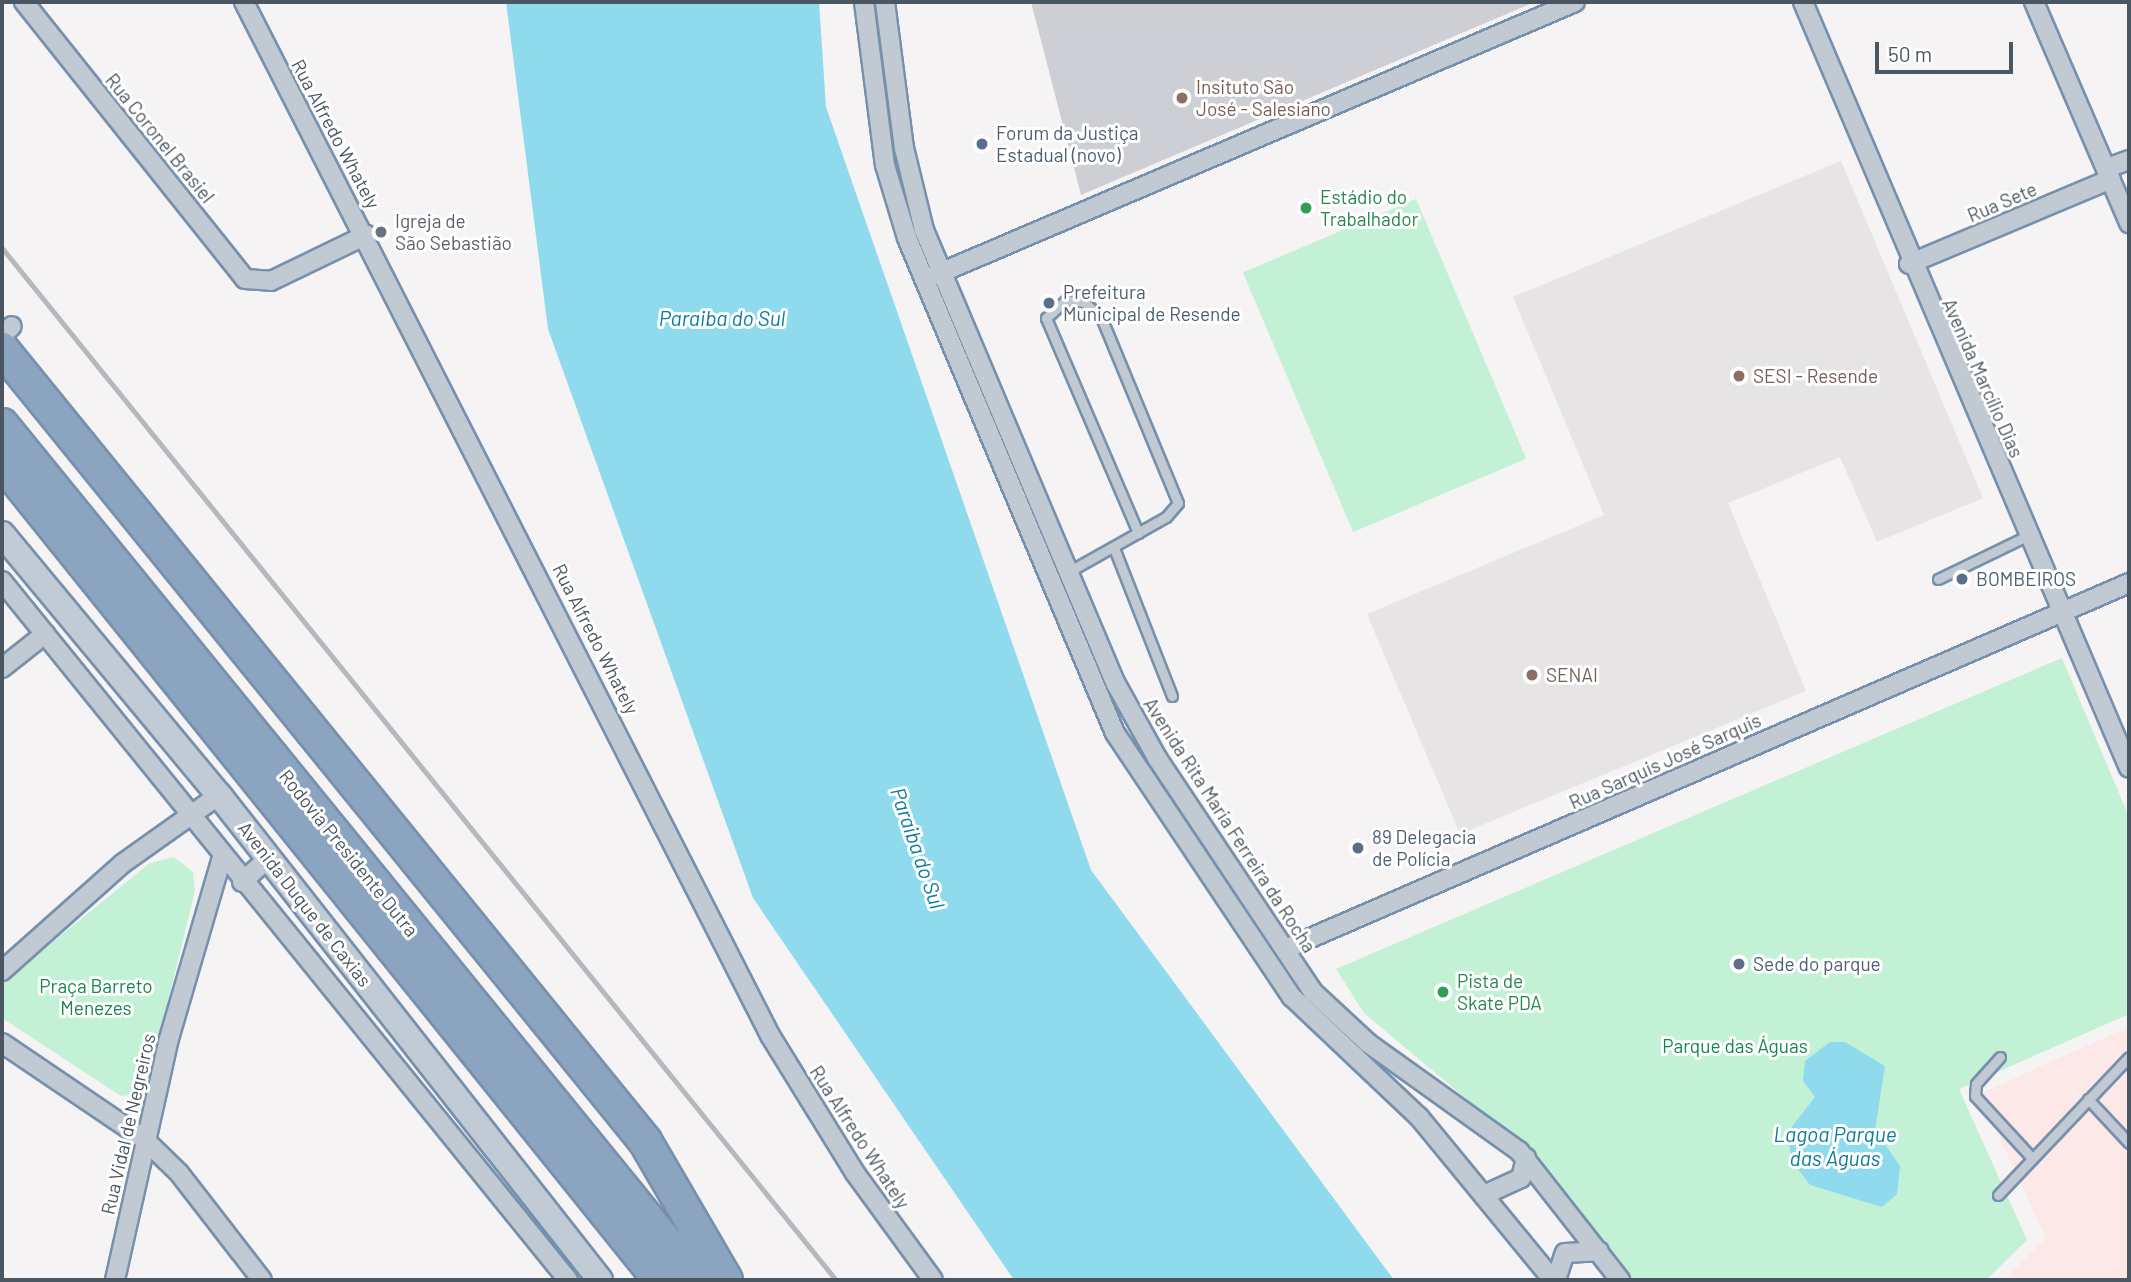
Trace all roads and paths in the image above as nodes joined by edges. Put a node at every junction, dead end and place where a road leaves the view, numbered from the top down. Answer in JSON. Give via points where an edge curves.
{"nodes":[{"id":1,"x":24,"y":2,"type":"edge"},
{"id":2,"x":244,"y":2,"type":"edge"},
{"id":3,"x":864,"y":2,"type":"edge"},
{"id":4,"x":886,"y":2,"type":"edge"},
{"id":5,"x":1576,"y":2,"type":"edge"},
{"id":6,"x":1803,"y":2,"type":"edge"},
{"id":7,"x":2034,"y":2,"type":"edge"},
{"id":8,"x":2129,"y":160,"type":"edge"},
{"id":9,"x":2109,"y":174,"type":"junction"},
{"id":10,"x":2124,"y":195,"type":"edge"},
{"id":11,"x":2129,"y":223,"type":"edge"},
{"id":12,"x":366,"y":235,"type":"junction"},
{"id":13,"x":1909,"y":264,"type":"junction"},
{"id":14,"x":943,"y":274,"type":"junction"},
{"id":15,"x":923,"y":277,"type":"junction"},
{"id":16,"x":7,"y":337,"type":"edge"},
{"id":17,"x":2,"y":425,"type":"edge"},
{"id":18,"x":2,"y":462,"type":"edge"},
{"id":19,"x":1138,"y":533,"type":"junction"},
{"id":20,"x":2,"y":534,"type":"edge"},
{"id":21,"x":2029,"y":534,"type":"junction"},
{"id":22,"x":1114,"y":548,"type":"junction"},
{"id":23,"x":111,"y":561,"type":"junction"},
{"id":24,"x":1069,"y":572,"type":"junction"},
{"id":25,"x":1938,"y":579,"type":"dead end"},
{"id":26,"x":2,"y":581,"type":"edge"},
{"id":27,"x":2129,"y":583,"type":"edge"},
{"id":28,"x":2063,"y":611,"type":"junction"},
{"id":29,"x":214,"y":616,"type":"junction"},
{"id":30,"x":45,"y":634,"type":"junction"},
{"id":31,"x":2,"y":668,"type":"edge"},
{"id":32,"x":1171,"y":696,"type":"dead end"},
{"id":33,"x":2129,"y":768,"type":"edge"},
{"id":34,"x":219,"y":795,"type":"junction"},
{"id":35,"x":190,"y":818,"type":"junction"},
{"id":36,"x":222,"y":857,"type":"junction"},
{"id":37,"x":269,"y":858,"type":"junction"},
{"id":38,"x":242,"y":882,"type":"junction"},
{"id":39,"x":1284,"y":949,"type":"junction"},
{"id":40,"x":2,"y":971,"type":"edge"},
{"id":41,"x":2,"y":1042,"type":"edge"},
{"id":42,"x":2000,"y":1057,"type":"dead end"},
{"id":43,"x":2129,"y":1057,"type":"edge"},
{"id":44,"x":2088,"y":1099,"type":"junction"},
{"id":45,"x":144,"y":1139,"type":"junction"},
{"id":46,"x":2129,"y":1143,"type":"edge"},
{"id":47,"x":1526,"y":1158,"type":"junction"},
{"id":48,"x":2032,"y":1158,"type":"junction"},
{"id":49,"x":1484,"y":1195,"type":"junction"},
{"id":50,"x":1998,"y":1195,"type":"dead end"},
{"id":51,"x":1599,"y":1251,"type":"junction"},
{"id":52,"x":115,"y":1280,"type":"edge"},
{"id":53,"x":262,"y":1280,"type":"edge"},
{"id":54,"x":568,"y":1280,"type":"edge"},
{"id":55,"x":600,"y":1280,"type":"edge"},
{"id":56,"x":660,"y":1280,"type":"edge"},
{"id":57,"x":697,"y":1280,"type":"edge"},
{"id":58,"x":726,"y":1280,"type":"edge"},
{"id":59,"x":933,"y":1280,"type":"edge"},
{"id":60,"x":1555,"y":1280,"type":"edge"},
{"id":61,"x":1620,"y":1280,"type":"edge"}],
"edges":[{"from":1,"to":12,"type":"street","name":"Rua Coronel Brasiel","via":[[245,279],[271,281]]},
{"from":2,"to":12,"type":"street","name":"Rua Alfredo Whately"},
{"from":3,"to":15,"type":"street","via":[[886,166]]},
{"from":4,"to":14,"type":"street","name":"Avenida Rita Maria Ferreira da Rocha","via":[[904,148],[924,230]]},
{"from":5,"to":14,"type":"street"},
{"from":6,"to":13,"type":"street","name":"Avenida Marcílio Dias"},
{"from":7,"to":9,"type":"street"},
{"from":8,"to":9,"type":"street","name":"Rua Sete"},
{"from":9,"to":10,"type":"street"},
{"from":9,"to":13,"type":"street","name":"Rua Sete"},
{"from":10,"to":11,"type":"street"},
{"from":12,"to":59,"type":"street","name":"Rua Alfredo Whately","via":[[772,1037],[855,1174]]},
{"from":13,"to":21,"type":"street","name":"Avenida Marcílio Dias"},
{"from":14,"to":15,"type":"street"},
{"from":14,"to":24,"type":"street","name":"Avenida Rita Maria Ferreira da Rocha"},
{"from":15,"to":49,"type":"street","via":[[1115,733],[1292,997],[1419,1117]]},
{"from":16,"to":29,"type":"highway","via":[[24,377]]},
{"from":17,"to":23,"type":"highway","name":"Rodovia Presidente Dutra"},
{"from":18,"to":56,"type":"highway","name":"Rodovia Presidente Dutra"},
{"from":19,"to":19,"type":"lane","via":[[1046,318],[1066,299],[1084,302],[1101,317],[1178,503]]},
{"from":19,"to":22,"type":"lane"},
{"from":20,"to":34,"type":"street","name":"Avenida Duque de Caxias"},
{"from":21,"to":25,"type":"lane"},
{"from":21,"to":28,"type":"street","name":"Avenida Marcílio Dias"},
{"from":22,"to":24,"type":"lane"},
{"from":22,"to":32,"type":"lane"},
{"from":23,"to":29,"type":"highway"},
{"from":23,"to":57,"type":"highway","name":"Rodovia Presidente Dutra"},
{"from":24,"to":39,"type":"street","name":"Avenida Rita Maria Ferreira da Rocha","via":[[1115,684],[1157,758]]},
{"from":26,"to":30,"type":"street","name":"Avenida Duque de Caxias"},
{"from":27,"to":28,"type":"street","name":"Rua Sarquis José Sarquis"},
{"from":28,"to":33,"type":"street","name":"Avenida Marcílio Dias"},
{"from":28,"to":39,"type":"street","name":"Rua Sarquis José Sarquis"},
{"from":29,"to":58,"type":"highway","via":[[645,1141]]},
{"from":30,"to":31,"type":"street"},
{"from":30,"to":35,"type":"street","name":"Avenida Duque de Caxias"},
{"from":34,"to":35,"type":"street"},
{"from":34,"to":37,"type":"street","name":"Avenida Duque de Caxias"},
{"from":35,"to":36,"type":"street","name":"Avenida Duque de Caxias"},
{"from":35,"to":40,"type":"street","via":[[122,864]]},
{"from":36,"to":38,"type":"street","name":"Avenida Duque de Caxias"},
{"from":36,"to":45,"type":"street","name":"Rua Vidal de Negreiros"},
{"from":37,"to":38,"type":"street"},
{"from":37,"to":55,"type":"street","name":"Avenida Duque de Caxias"},
{"from":38,"to":54,"type":"street","name":"Avenida Duque de Caxias"},
{"from":39,"to":47,"type":"street","name":"Avenida Rita Maria Ferreira da Rocha","via":[[1339,1020]]},
{"from":41,"to":45,"type":"street"},
{"from":42,"to":48,"type":"lane","via":[[1976,1084],[1975,1096]]},
{"from":43,"to":44,"type":"lane"},
{"from":44,"to":46,"type":"lane"},
{"from":44,"to":48,"type":"lane"},
{"from":45,"to":52,"type":"street","name":"Rua Vidal de Negreiros"},
{"from":45,"to":53,"type":"street","via":[[179,1173]]},
{"from":47,"to":49,"type":"street","via":[[1514,1185]]},
{"from":47,"to":51,"type":"street","name":"Avenida Rita Maria Ferreira da Rocha"},
{"from":48,"to":50,"type":"lane"},
{"from":49,"to":60,"type":"street"},
{"from":51,"to":60,"type":"street","via":[[1565,1253]]},
{"from":51,"to":61,"type":"street","name":"Avenida Rita Maria Ferreira da Rocha"}]}
